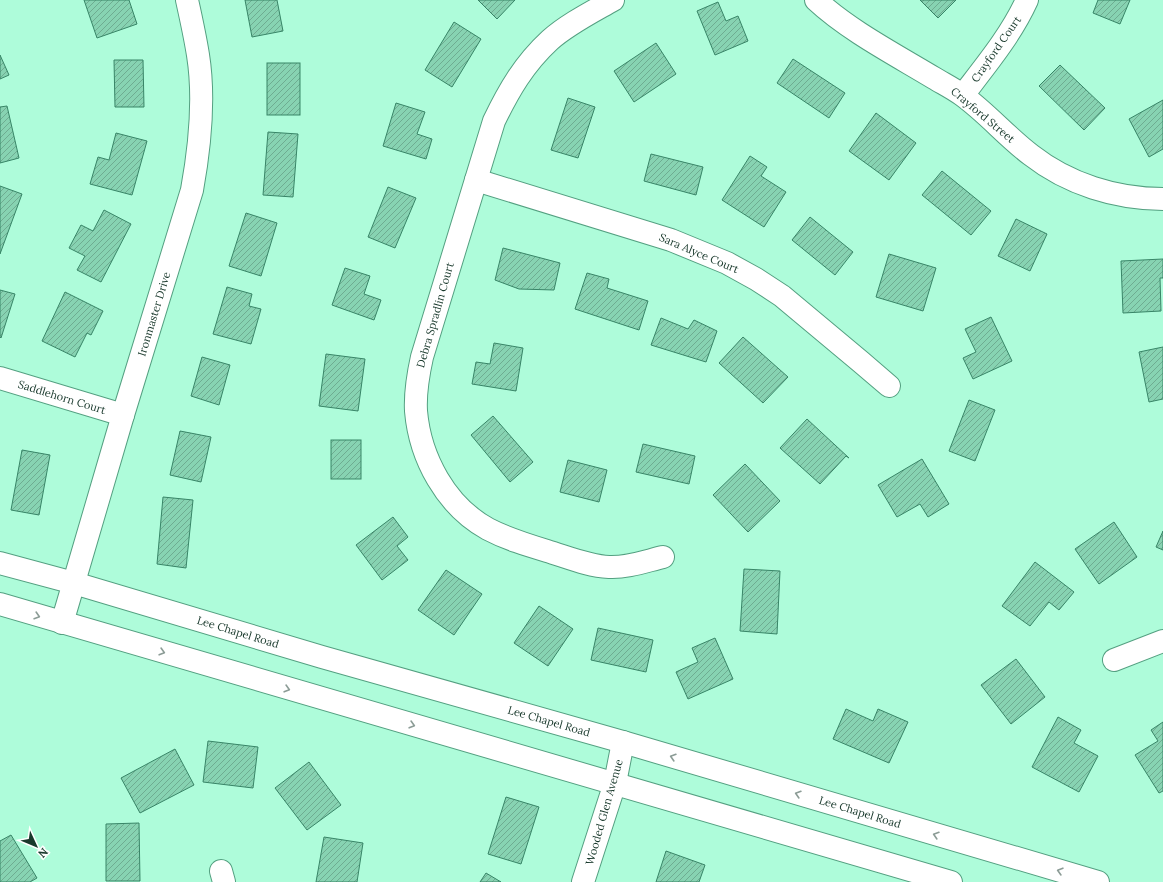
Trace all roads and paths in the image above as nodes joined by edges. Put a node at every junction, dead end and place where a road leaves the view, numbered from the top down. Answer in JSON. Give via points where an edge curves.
{"nodes":[{"id":1,"x":187,"y":0,"type":"edge"},
{"id":2,"x":613,"y":0,"type":"edge"},
{"id":3,"x":816,"y":0,"type":"edge"},
{"id":4,"x":1027,"y":0,"type":"edge"},
{"id":5,"x":962,"y":96,"type":"junction"},
{"id":6,"x":476,"y":180,"type":"junction"},
{"id":7,"x":1163,"y":199,"type":"edge"},
{"id":8,"x":0,"y":378,"type":"edge"},
{"id":9,"x":889,"y":386,"type":"dead end"},
{"id":10,"x":123,"y":415,"type":"junction"},
{"id":11,"x":663,"y":557,"type":"dead end"},
{"id":12,"x":0,"y":563,"type":"edge"},
{"id":13,"x":74,"y":584,"type":"junction"},
{"id":14,"x":0,"y":604,"type":"edge"},
{"id":15,"x":62,"y":623,"type":"junction"},
{"id":16,"x":1163,"y":642,"type":"edge"},
{"id":17,"x":1114,"y":660,"type":"dead end"},
{"id":18,"x":623,"y":742,"type":"junction"},
{"id":19,"x":615,"y":783,"type":"junction"},
{"id":20,"x":583,"y":882,"type":"edge"},
{"id":21,"x":951,"y":882,"type":"edge"},
{"id":22,"x":1098,"y":882,"type":"edge"}],
"edges":[{"from":1,"to":10,"type":"street","name":"Ironmaster Drive","via":[[198,55],[201,86],[198,157],[192,190]]},
{"from":2,"to":6,"type":"street","name":"Debra Spradlin Court","via":[[551,40],[530,61],[509,91],[494,121]]},
{"from":3,"to":5,"type":"street","name":"Crayford Street","via":[[855,29]]},
{"from":4,"to":5,"type":"street","name":"Crayford Court","via":[[1009,34]]},
{"from":5,"to":7,"type":"street","name":"Crayford Street","via":[[1031,155],[1056,172],[1083,185],[1112,194]]},
{"from":6,"to":9,"type":"street","name":"Sara Alyce Court","via":[[671,240],[727,263],[782,296]]},
{"from":6,"to":11,"type":"street","name":"Debra Spradlin Court","via":[[418,375],[416,412],[422,445],[432,469],[445,491],[466,513],[487,528],[513,541],[587,564],[609,567]]},
{"from":8,"to":10,"type":"street","name":"Saddlehorn Court"},
{"from":10,"to":13,"type":"street","name":"Ironmaster Drive"},
{"from":12,"to":13,"type":"street","name":"Lee Chapel Road"},
{"from":13,"to":15,"type":"street","name":"Ironmaster Drive"},
{"from":13,"to":18,"type":"street","name":"Lee Chapel Road"},
{"from":14,"to":15,"type":"street","one_way":true},
{"from":15,"to":19,"type":"street","one_way":true},
{"from":16,"to":17,"type":"street"},
{"from":18,"to":19,"type":"street","name":"Wooded Glen Avenue"},
{"from":22,"to":18,"type":"street","name":"Lee Chapel Road","one_way":true},
{"from":19,"to":20,"type":"street","name":"Wooded Glen Avenue"},
{"from":19,"to":21,"type":"street"}]}
